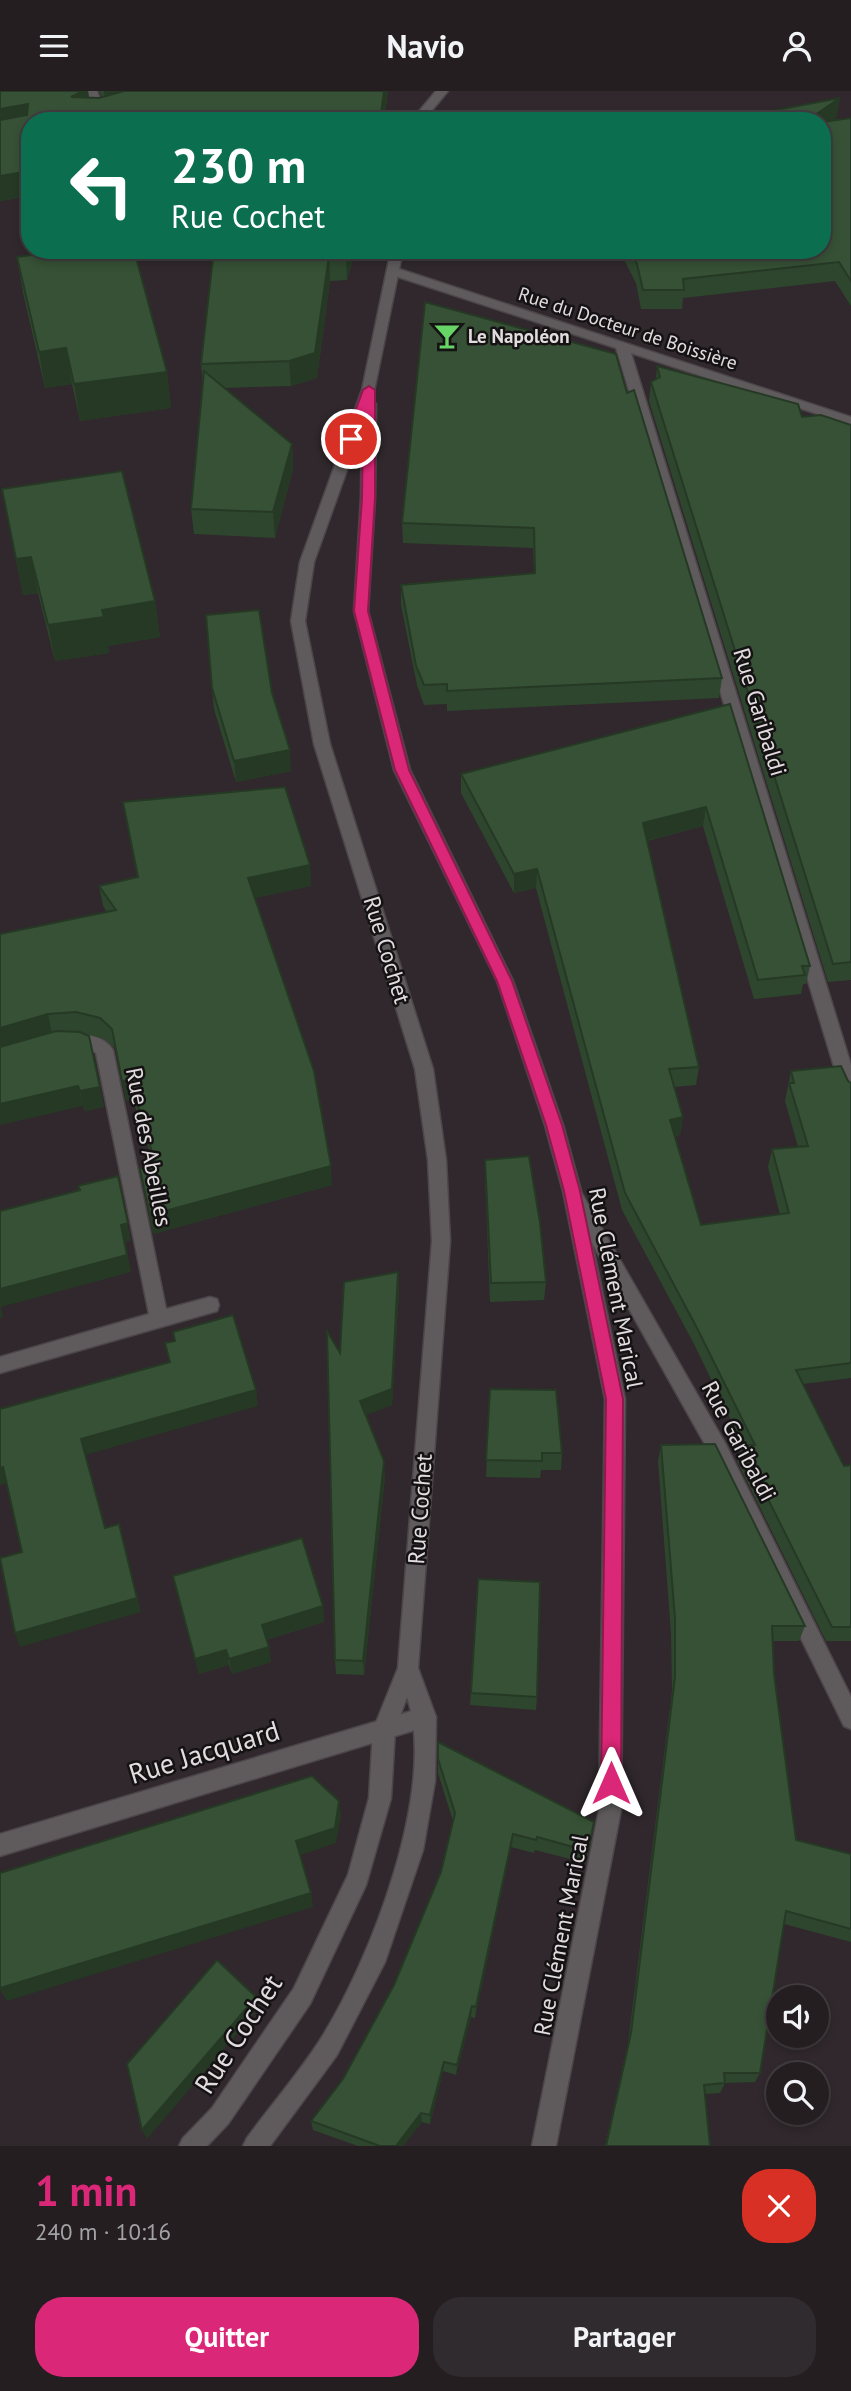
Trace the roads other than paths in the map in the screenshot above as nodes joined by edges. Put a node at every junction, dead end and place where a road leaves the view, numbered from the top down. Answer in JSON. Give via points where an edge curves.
{"nodes":[{"id":1,"x":91,"y":91,"type":"edge"},
{"id":2,"x":442,"y":91,"type":"edge"},
{"id":3,"x":96,"y":112,"type":"edge"},
{"id":4,"x":424,"y":112,"type":"edge"},
{"id":5,"x":395,"y":259,"type":"edge"},
{"id":6,"x":393,"y":271,"type":"junction"},
{"id":7,"x":622,"y":346,"type":"junction"},
{"id":8,"x":369,"y":390,"type":"junction"},
{"id":9,"x":851,"y":421,"type":"edge"},
{"id":10,"x":53,"y":1046,"type":"edge"},
{"id":11,"x":851,"y":1093,"type":"edge"},
{"id":12,"x":572,"y":1191,"type":"junction"},
{"id":13,"x":210,"y":1305,"type":"dead end"},
{"id":14,"x":159,"y":1320,"type":"junction"},
{"id":15,"x":0,"y":1365,"type":"edge"},
{"id":16,"x":408,"y":1668,"type":"junction"},
{"id":17,"x":425,"y":1717,"type":"junction"},
{"id":18,"x":851,"y":1719,"type":"edge"},
{"id":19,"x":384,"y":1730,"type":"junction"},
{"id":20,"x":0,"y":1845,"type":"edge"},
{"id":21,"x":191,"y":2146,"type":"edge"},
{"id":22,"x":255,"y":2146,"type":"edge"},
{"id":23,"x":544,"y":2146,"type":"edge"}],
"edges":[{"from":1,"to":3,"type":"street"},
{"from":2,"to":4,"type":"street"},
{"from":5,"to":6,"type":"street","name":"Rue Cochet"},
{"from":6,"to":7,"type":"street","name":"Rue du Docteur de Boissière"},
{"from":6,"to":8,"type":"street","name":"Rue Cochet"},
{"from":7,"to":9,"type":"street","name":"Rue du Docteur de Boissière"},
{"from":7,"to":11,"type":"street","name":"Rue Garibaldi"},
{"from":8,"to":12,"type":"street","name":"Rue Clément Marical","via":[[361,611],[402,770],[505,981]]},
{"from":8,"to":16,"type":"street","name":"Rue Cochet","via":[[307,562],[298,621],[322,744],[424,1069],[437,1160],[441,1241]]},
{"from":10,"to":14,"type":"street","name":"Rue des Abeilles","via":[[80,1039],[104,1050]]},
{"from":12,"to":18,"type":"street","name":"Rue Garibaldi","via":[[718,1449]]},
{"from":12,"to":23,"type":"street","name":"Rue Clément Marical","via":[[615,1399],[610,1810]]},
{"from":13,"to":14,"type":"street"},
{"from":14,"to":15,"type":"street"},
{"from":16,"to":17,"type":"street","name":"Rue Cochet"},
{"from":16,"to":19,"type":"street","name":"Rue Cochet"},
{"from":17,"to":19,"type":"street","name":"Rue Jacquard"},
{"from":17,"to":22,"type":"street","name":"Rue Cochet","via":[[424,1781],[412,1850],[377,1954],[329,2047]]},
{"from":19,"to":20,"type":"street","name":"Rue Jacquard"},
{"from":19,"to":21,"type":"street","name":"Rue Cochet","via":[[380,1798],[358,1877],[302,1996],[220,2116]]}]}
